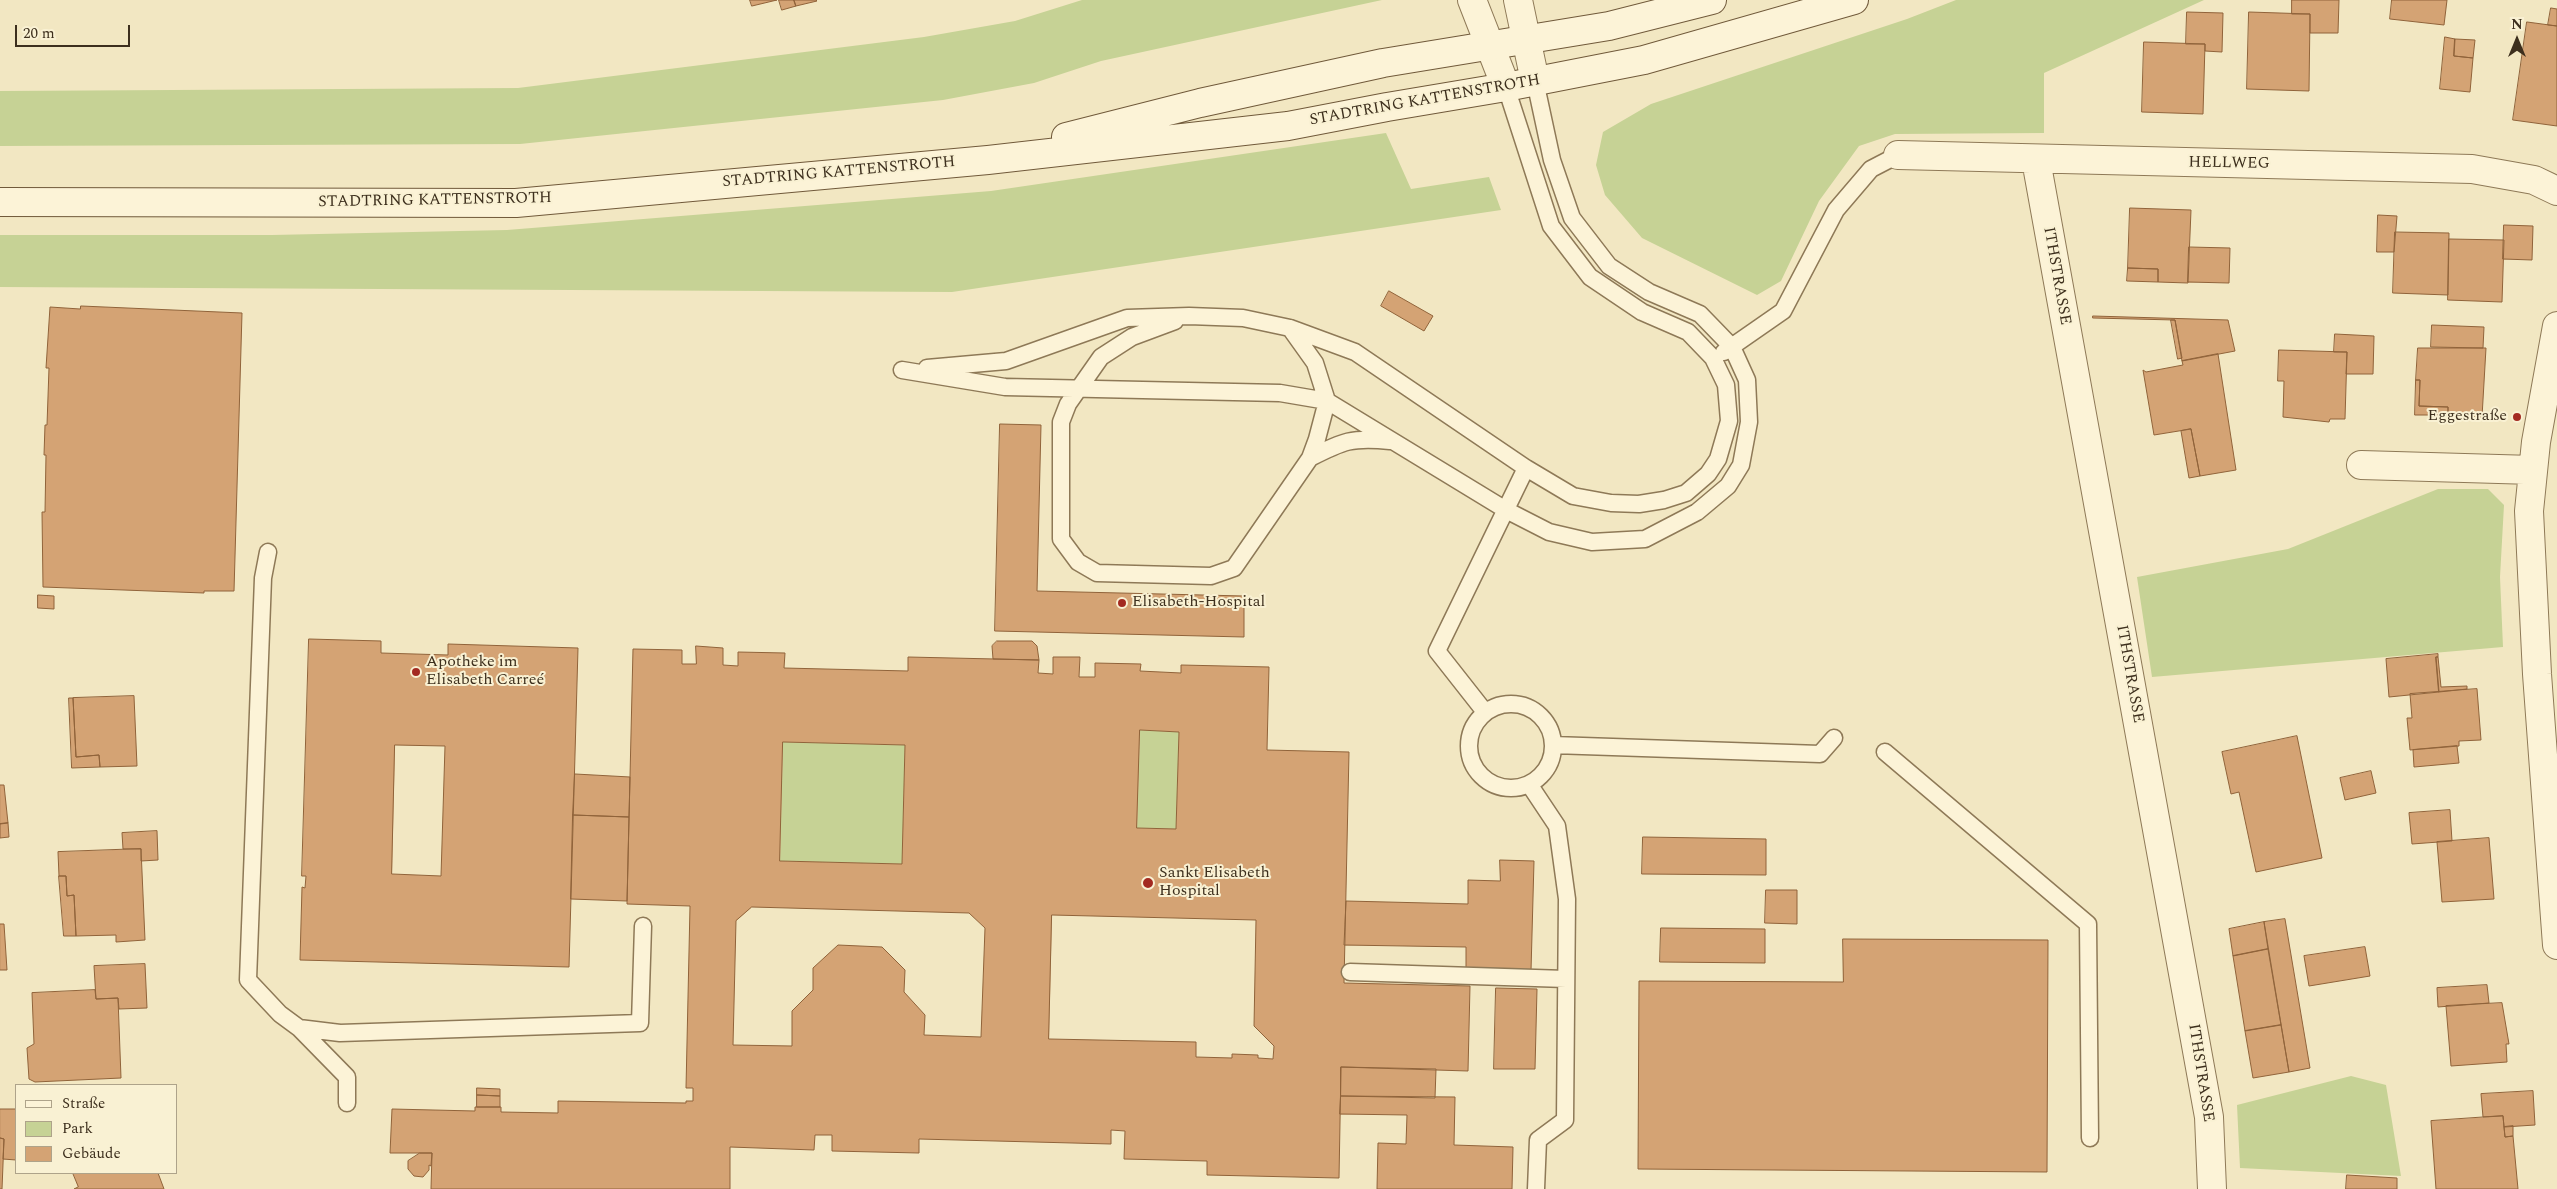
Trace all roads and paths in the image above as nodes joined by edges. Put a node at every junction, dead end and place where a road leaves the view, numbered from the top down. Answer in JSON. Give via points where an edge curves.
{"nodes":[{"id":1,"x":1472,"y":0,"type":"edge"},
{"id":2,"x":1518,"y":0,"type":"edge"},
{"id":3,"x":1712,"y":0,"type":"edge"},
{"id":4,"x":1854,"y":0,"type":"edge"},
{"id":5,"x":1526,"y":40,"type":"junction"},
{"id":6,"x":1490,"y":46,"type":"junction"},
{"id":7,"x":1535,"y":81,"type":"junction"},
{"id":8,"x":1506,"y":87,"type":"junction"},
{"id":9,"x":1898,"y":155,"type":"joint"},
{"id":10,"x":988,"y":160,"type":"junction"},
{"id":11,"x":2036,"y":160,"type":"junction"},
{"id":12,"x":2557,"y":191,"type":"edge"},
{"id":13,"x":0,"y":202,"type":"edge"},
{"id":14,"x":1189,"y":316,"type":"junction"},
{"id":15,"x":2557,"y":326,"type":"edge"},
{"id":16,"x":1290,"y":328,"type":"junction"},
{"id":17,"x":1732,"y":347,"type":"junction"},
{"id":18,"x":1714,"y":358,"type":"junction"},
{"id":19,"x":1078,"y":388,"type":"junction"},
{"id":20,"x":1327,"y":401,"type":"junction"},
{"id":21,"x":1395,"y":441,"type":"junction"},
{"id":22,"x":1310,"y":458,"type":"junction"},
{"id":23,"x":2361,"y":465,"type":"dead end"},
{"id":24,"x":1526,"y":468,"type":"junction"},
{"id":25,"x":2533,"y":470,"type":"junction"},
{"id":26,"x":1506,"y":510,"type":"junction"},
{"id":27,"x":268,"y":552,"type":"dead end"},
{"id":28,"x":1485,"y":712,"type":"junction"},
{"id":29,"x":1834,"y":738,"type":"dead end"},
{"id":30,"x":1553,"y":745,"type":"junction"},
{"id":31,"x":1886,"y":752,"type":"dead end"},
{"id":32,"x":1529,"y":784,"type":"junction"},
{"id":33,"x":643,"y":926,"type":"dead end"},
{"id":34,"x":2557,"y":946,"type":"edge"},
{"id":35,"x":1350,"y":972,"type":"dead end"},
{"id":36,"x":1566,"y":979,"type":"junction"},
{"id":37,"x":299,"y":1028,"type":"junction"},
{"id":38,"x":348,"y":1103,"type":"dead end"},
{"id":39,"x":2090,"y":1138,"type":"dead end"},
{"id":40,"x":1536,"y":1189,"type":"edge"},
{"id":41,"x":2212,"y":1189,"type":"edge"}],
"edges":[{"from":1,"to":6,"type":"street"},
{"from":2,"to":5,"type":"street"},
{"from":3,"to":5,"type":"street","name":"STADTRING KATTENSTROTH","via":[[1609,26]]},
{"from":4,"to":7,"type":"street","name":"STADTRING KATTENSTROTH","via":[[1644,60]]},
{"from":5,"to":6,"type":"street","name":"STADTRING KATTENSTROTH"},
{"from":5,"to":7,"type":"street"},
{"from":6,"to":8,"type":"street"},
{"from":6,"to":10,"type":"street","name":"STADTRING KATTENSTROTH","via":[[1383,63],[1200,103]]},
{"from":7,"to":8,"type":"street","name":"STADTRING KATTENSTROTH"},
{"from":7,"to":17,"type":"lane","via":[[1552,160],[1572,218],[1609,266],[1649,292],[1700,314]]},
{"from":8,"to":10,"type":"street","name":"STADTRING KATTENSTROTH","via":[[1288,126]]},
{"from":8,"to":18,"type":"lane","via":[[1551,226],[1590,277],[1642,312],[1688,332]]},
{"from":9,"to":11,"type":"street","name":"HELLWEG"},
{"from":9,"to":17,"type":"lane","via":[[1871,169],[1836,210],[1783,311]]},
{"from":10,"to":13,"type":"street","name":"STADTRING KATTENSTROTH","via":[[516,203]]},
{"from":11,"to":12,"type":"street","name":"HELLWEG","via":[[2472,170],[2534,180]]},
{"from":11,"to":41,"type":"street","name":"ITHSTRASSE","via":[[2209,1118]]},
{"from":14,"to":16,"type":"lane","via":[[1243,318]]},
{"from":14,"to":19,"type":"lane","via":[[1132,337],[1101,357]]},
{"from":14,"to":19,"type":"lane","via":[[1127,318],[1006,361],[902,370],[1005,387]]},
{"from":15,"to":25,"type":"street"},
{"from":16,"to":20,"type":"lane","via":[[1316,363]]},
{"from":16,"to":24,"type":"lane","via":[[1355,352]]},
{"from":17,"to":18,"type":"lane"},
{"from":17,"to":26,"type":"lane","via":[[1747,380],[1749,422],[1740,465],[1728,486],[1697,512],[1645,538],[1592,542],[1549,532]]},
{"from":18,"to":24,"type":"lane","via":[[1726,385],[1729,421],[1718,459],[1708,474],[1686,493],[1639,504],[1592,501],[1573,496]]},
{"from":19,"to":20,"type":"lane","via":[[1280,394]]},
{"from":19,"to":22,"type":"lane","via":[[1061,422],[1061,539],[1078,562],[1097,573],[1211,576],[1234,568]]},
{"from":20,"to":21,"type":"lane"},
{"from":20,"to":22,"type":"lane"},
{"from":21,"to":22,"type":"lane","via":[[1364,438],[1341,442]]},
{"from":21,"to":26,"type":"lane"},
{"from":23,"to":25,"type":"street"},
{"from":24,"to":26,"type":"lane"},
{"from":25,"to":34,"type":"street","via":[[2529,511],[2537,674]]},
{"from":26,"to":28,"type":"lane","via":[[1437,651]]},
{"from":27,"to":37,"type":"lane","via":[[263,578],[248,980],[280,1014]]},
{"from":28,"to":30,"type":"lane","via":[[1506,704],[1530,707],[1547,723]]},
{"from":28,"to":32,"type":"lane","via":[[1470,735],[1468,748],[1475,768],[1490,782],[1502,787],[1516,788]]},
{"from":29,"to":30,"type":"lane","via":[[1820,754]]},
{"from":30,"to":32,"type":"lane","via":[[1547,768]]},
{"from":31,"to":39,"type":"lane","via":[[2088,924]]},
{"from":32,"to":36,"type":"lane","via":[[1557,826],[1567,899]]},
{"from":33,"to":37,"type":"lane","via":[[640,1023],[340,1033]]},
{"from":35,"to":36,"type":"lane"},
{"from":36,"to":40,"type":"lane","via":[[1564,1120],[1538,1140]]},
{"from":37,"to":38,"type":"lane","via":[[347,1077]]}]}
